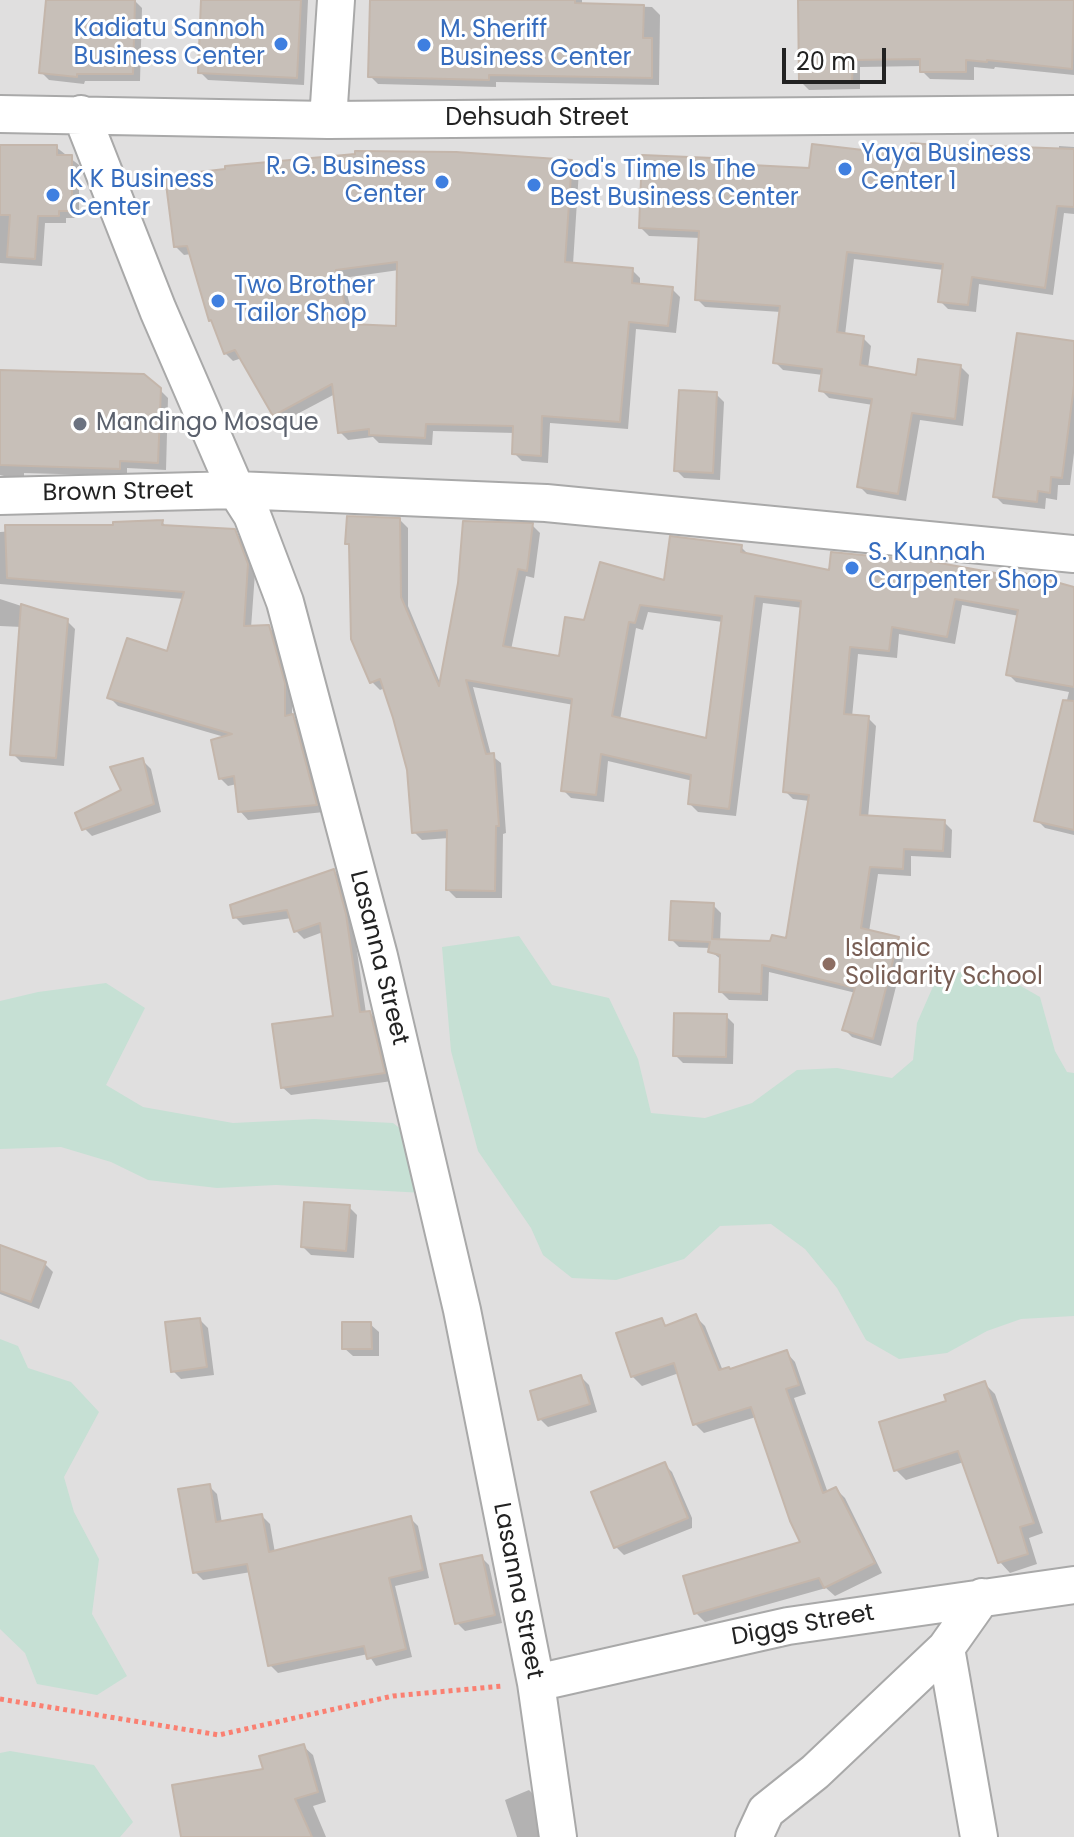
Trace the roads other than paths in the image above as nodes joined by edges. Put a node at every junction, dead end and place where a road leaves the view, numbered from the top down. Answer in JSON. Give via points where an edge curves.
{"nodes":[{"id":1,"x":336,"y":0,"type":"edge"},
{"id":2,"x":0,"y":114,"type":"edge"},
{"id":3,"x":81,"y":114,"type":"junction"},
{"id":4,"x":1074,"y":114,"type":"edge"},
{"id":5,"x":328,"y":120,"type":"junction"},
{"id":6,"x":236,"y":490,"type":"junction"},
{"id":7,"x":0,"y":496,"type":"edge"},
{"id":8,"x":1074,"y":554,"type":"edge"},
{"id":9,"x":1074,"y":1585,"type":"edge"},
{"id":10,"x":982,"y":1597,"type":"junction"},
{"id":11,"x":946,"y":1648,"type":"junction"},
{"id":12,"x":536,"y":1683,"type":"junction"},
{"id":13,"x":558,"y":1837,"type":"edge"},
{"id":14,"x":754,"y":1837,"type":"edge"},
{"id":15,"x":979,"y":1837,"type":"edge"}],
"edges":[{"from":1,"to":5,"type":"street"},
{"from":2,"to":3,"type":"street","name":"Dehsuah Street"},
{"from":3,"to":5,"type":"street","name":"Dehsuah Street"},
{"from":3,"to":6,"type":"street","name":"Lasanna Street"},
{"from":4,"to":5,"type":"street","name":"Dehsuah Street"},
{"from":6,"to":7,"type":"street","name":"Brown Street"},
{"from":6,"to":8,"type":"street","name":"Brown Street","via":[[546,503]]},
{"from":6,"to":12,"type":"street","name":"Lasanna Street","via":[[252,515],[285,602],[379,956],[462,1310]]},
{"from":9,"to":10,"type":"street","name":"Diggs Street"},
{"from":10,"to":11,"type":"street"},
{"from":10,"to":12,"type":"street","name":"Diggs Street","via":[[788,1626]]},
{"from":11,"to":14,"type":"street","via":[[766,1811]]},
{"from":11,"to":15,"type":"street"},
{"from":12,"to":13,"type":"street","name":"Lasanna Street"}]}
